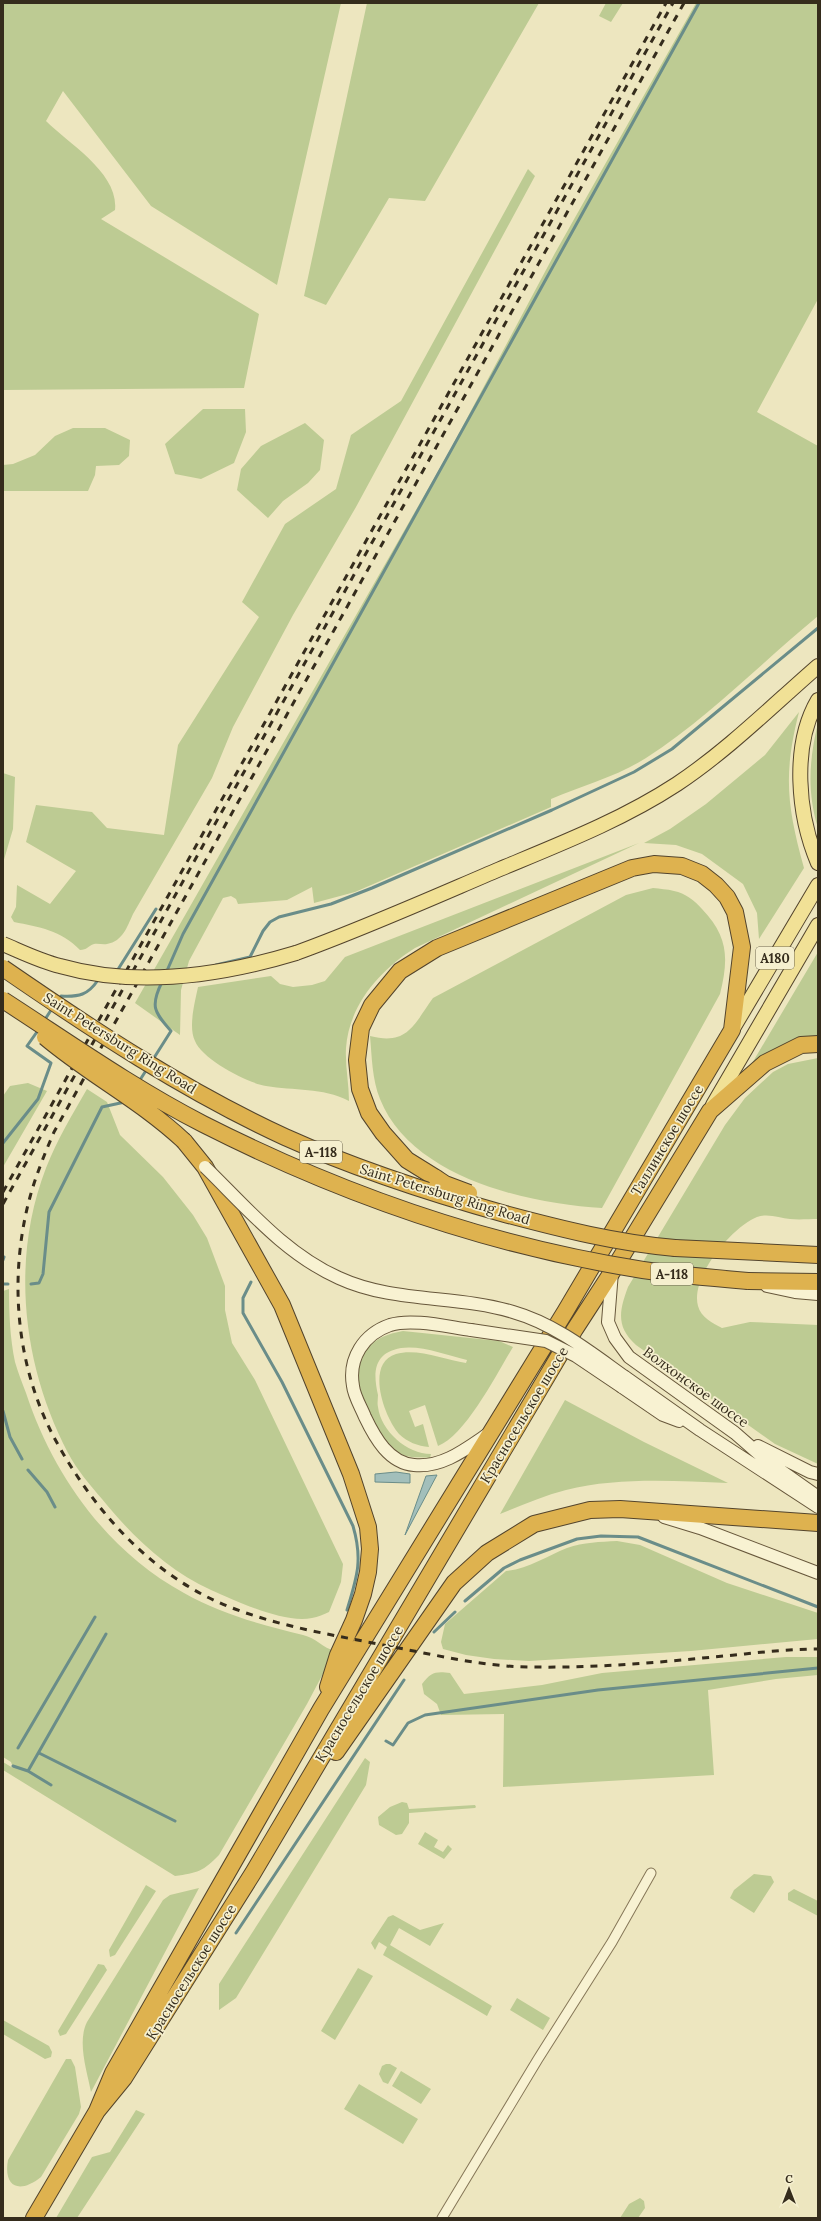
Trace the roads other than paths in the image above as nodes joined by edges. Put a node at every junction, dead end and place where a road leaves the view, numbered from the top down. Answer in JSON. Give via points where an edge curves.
{"nodes":[{"id":1,"x":818,"y":666,"type":"edge"},
{"id":2,"x":818,"y":700,"type":"edge"},
{"id":3,"x":818,"y":863,"type":"edge"},
{"id":4,"x":818,"y":886,"type":"edge"},
{"id":5,"x":818,"y":924,"type":"edge"},
{"id":6,"x":3,"y":944,"type":"edge"},
{"id":7,"x":3,"y":968,"type":"edge"},
{"id":8,"x":3,"y":1001,"type":"edge"},
{"id":9,"x":732,"y":1030,"type":"junction"},
{"id":10,"x":818,"y":1044,"type":"edge"},
{"id":11,"x":710,"y":1111,"type":"junction"},
{"id":12,"x":205,"y":1167,"type":"junction"},
{"id":13,"x":675,"y":1248,"type":"junction"},
{"id":14,"x":818,"y":1250,"type":"edge"},
{"id":15,"x":801,"y":1254,"type":"junction"},
{"id":16,"x":818,"y":1255,"type":"edge"},
{"id":17,"x":612,"y":1272,"type":"junction"},
{"id":18,"x":748,"y":1281,"type":"junction"},
{"id":19,"x":818,"y":1282,"type":"edge"},
{"id":20,"x":818,"y":1294,"type":"edge"},
{"id":21,"x":623,"y":1382,"type":"junction"},
{"id":22,"x":514,"y":1393,"type":"joint"},
{"id":23,"x":489,"y":1433,"type":"junction"},
{"id":24,"x":735,"y":1433,"type":"junction"},
{"id":25,"x":818,"y":1474,"type":"edge"},
{"id":26,"x":818,"y":1497,"type":"edge"},
{"id":27,"x":818,"y":1507,"type":"edge"},
{"id":28,"x":620,"y":1509,"type":"junction"},
{"id":29,"x":818,"y":1523,"type":"edge"},
{"id":30,"x":818,"y":1573,"type":"edge"},
{"id":31,"x":321,"y":1709,"type":"junction"},
{"id":32,"x":651,"y":1873,"type":"dead end"},
{"id":33,"x":253,"y":1874,"type":"junction"},
{"id":34,"x":97,"y":2111,"type":"junction"},
{"id":35,"x":34,"y":2218,"type":"edge"},
{"id":36,"x":442,"y":2218,"type":"edge"}],
"edges":[{"from":1,"to":6,"type":"main road","bridge":true,"via":[[702,765],[646,803],[553,847],[372,924],[296,953],[237,970],[131,978],[60,966]]},
{"from":2,"to":3,"type":"main road","via":[[804,741],[800,780],[802,812]]},
{"from":4,"to":9,"type":"main road","name":"Таллинское шоссе","number":"A180"},
{"from":5,"to":11,"type":"main road","name":"Таллинское шоссе"},
{"from":7,"to":13,"type":"highway","name":"Saint Petersburg Ring Road","number":"А-118","bridge":true,"via":[[130,1053],[199,1093],[285,1136],[346,1162],[408,1185],[556,1227],[605,1239]]},
{"from":8,"to":12,"type":"highway","bridge":true,"via":[[69,1058],[164,1122]]},
{"from":8,"to":18,"type":"highway","name":"Saint Petersburg Ring Road","number":"А-118","bridge":true,"via":[[119,1075],[201,1123],[282,1162],[352,1191],[465,1229],[596,1261],[684,1275]]},
{"from":9,"to":13,"type":"highway","bridge":true,"via":[[742,947],[735,912],[720,889],[702,874],[682,866],[654,864],[632,868],[437,948],[400,971],[372,1005],[361,1028],[357,1060],[360,1089],[369,1113],[407,1160],[445,1184],[484,1199],[558,1220],[647,1238]]},
{"from":9,"to":22,"type":"highway","name":"Таллинское шоссе","via":[[565,1312]]},
{"from":10,"to":11,"type":"highway","via":[[801,1045],[765,1063]]},
{"from":11,"to":17,"type":"highway","name":"Таллинское шоссе"},
{"from":12,"to":21,"type":"main road","bridge":true,"via":[[276,1238],[305,1260],[339,1279],[372,1290],[484,1305],[520,1314],[539,1321],[580,1345]]},
{"from":12,"to":31,"type":"highway","bridge":true,"via":[[282,1305],[351,1474],[368,1527],[370,1549],[363,1594],[338,1654]]},
{"from":13,"to":15,"type":"highway","name":"Saint Petersburg Ring Road","number":"А-118"},
{"from":14,"to":15,"type":"highway"},
{"from":15,"to":16,"type":"highway","name":"Saint Petersburg Ring Road","number":"А-118"},
{"from":17,"to":24,"type":"main road","name":"Волхонское шоссе","via":[[608,1322],[629,1357]]},
{"from":17,"to":33,"type":"highway","name":"Красносельское шоссе","via":[[575,1329]]},
{"from":18,"to":19,"type":"highway","name":"Saint Petersburg Ring Road","number":"А-118"},
{"from":18,"to":20,"type":"main road","via":[[794,1292]]},
{"from":21,"to":23,"type":"main road","bridge":true,"via":[[546,1341],[408,1324],[392,1325],[377,1330],[364,1340],[355,1356],[353,1387],[368,1423],[385,1450],[396,1460],[413,1466],[431,1466],[450,1458]]},
{"from":21,"to":27,"type":"main road"},
{"from":22,"to":23,"type":"highway","name":"Красносельское шоссе"},
{"from":23,"to":31,"type":"highway","name":"Красносельское шоссе"},
{"from":24,"to":25,"type":"main road","via":[[779,1458]]},
{"from":24,"to":26,"type":"main road","name":"Волхонское шоссе"},
{"from":28,"to":29,"type":"highway"},
{"from":28,"to":30,"type":"main road","via":[[664,1517],[700,1528]]},
{"from":28,"to":33,"type":"highway","via":[[590,1510],[534,1524],[488,1553],[454,1583]]},
{"from":31,"to":34,"type":"highway","name":"Красносельское шоссе","via":[[113,2073]]},
{"from":32,"to":36,"type":"street","via":[[612,1942]]},
{"from":33,"to":34,"type":"highway","name":"Красносельское шоссе","via":[[124,2078]]},
{"from":34,"to":35,"type":"highway","name":"Красносельское шоссе"}]}
